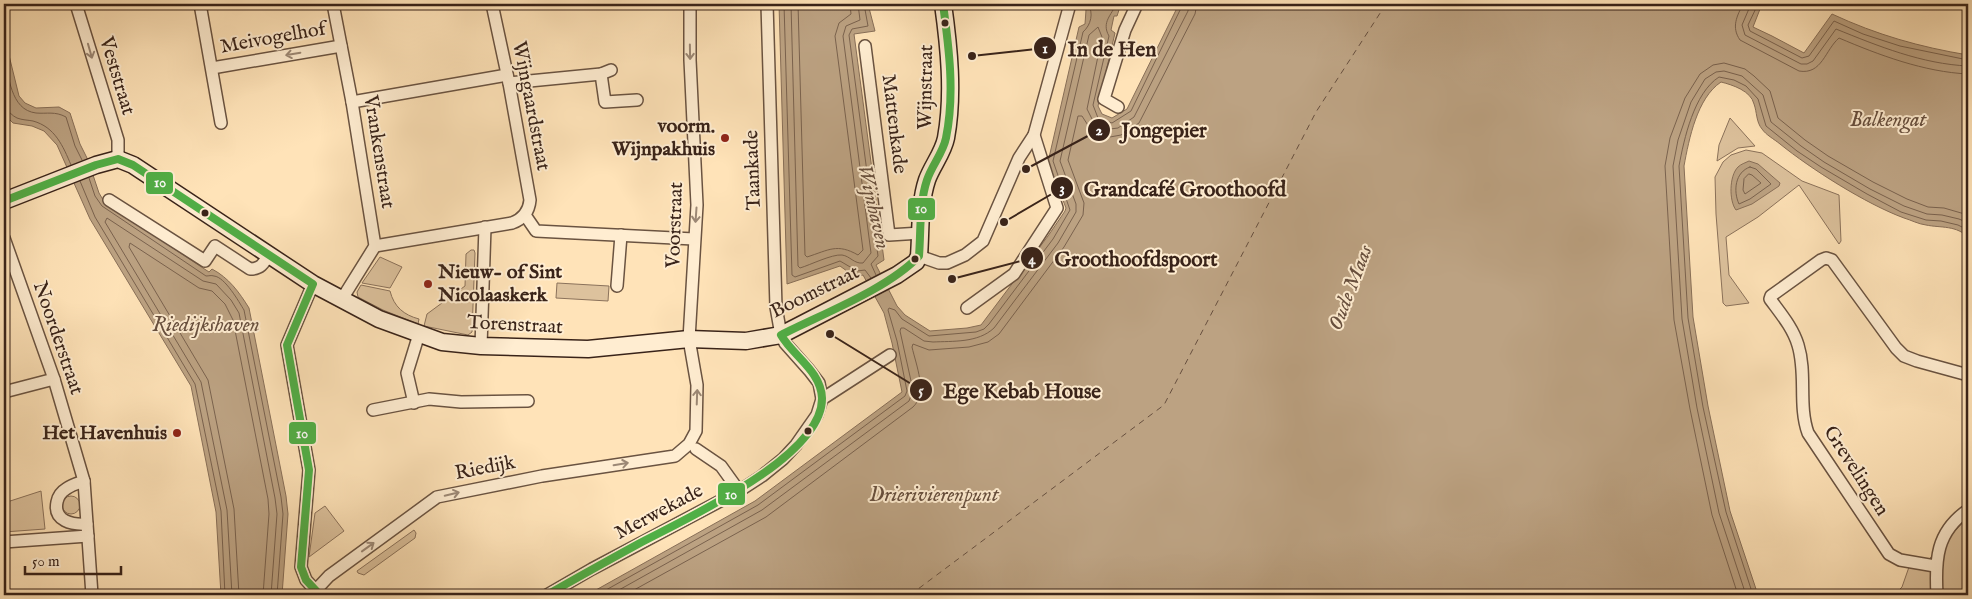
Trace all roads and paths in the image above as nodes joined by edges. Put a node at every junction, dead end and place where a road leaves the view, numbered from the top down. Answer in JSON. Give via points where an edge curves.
{"nodes":[{"id":1,"x":76,"y":4,"type":"edge"},
{"id":2,"x":200,"y":4,"type":"edge"},
{"id":3,"x":333,"y":4,"type":"edge"},
{"id":4,"x":492,"y":4,"type":"edge"},
{"id":5,"x":690,"y":4,"type":"edge"},
{"id":6,"x":767,"y":4,"type":"edge"},
{"id":7,"x":943,"y":4,"type":"edge"},
{"id":8,"x":1070,"y":4,"type":"edge"},
{"id":9,"x":1137,"y":4,"type":"edge"},
{"id":10,"x":341,"y":46,"type":"junction"},
{"id":11,"x":865,"y":46,"type":"dead end"},
{"id":12,"x":212,"y":68,"type":"junction"},
{"id":13,"x":508,"y":79,"type":"junction"},
{"id":14,"x":637,"y":100,"type":"dead end"},
{"id":15,"x":352,"y":102,"type":"junction"},
{"id":16,"x":1118,"y":107,"type":"dead end"},
{"id":17,"x":221,"y":123,"type":"dead end"},
{"id":18,"x":1034,"y":135,"type":"junction"},
{"id":19,"x":118,"y":159,"type":"junction"},
{"id":20,"x":109,"y":200,"type":"dead end"},
{"id":21,"x":4,"y":201,"type":"edge"},
{"id":22,"x":524,"y":215,"type":"junction"},
{"id":23,"x":484,"y":226,"type":"junction"},
{"id":24,"x":920,"y":233,"type":"junction"},
{"id":25,"x":621,"y":235,"type":"junction"},
{"id":26,"x":4,"y":238,"type":"edge"},
{"id":27,"x":694,"y":239,"type":"junction"},
{"id":28,"x":375,"y":246,"type":"junction"},
{"id":29,"x":268,"y":255,"type":"junction"},
{"id":30,"x":919,"y":256,"type":"junction"},
{"id":31,"x":313,"y":284,"type":"junction"},
{"id":32,"x":617,"y":286,"type":"dead end"},
{"id":33,"x":342,"y":299,"type":"junction"},
{"id":34,"x":967,"y":308,"type":"dead end"},
{"id":35,"x":419,"y":334,"type":"junction"},
{"id":36,"x":781,"y":334,"type":"junction"},
{"id":37,"x":689,"y":340,"type":"junction"},
{"id":38,"x":481,"y":346,"type":"junction"},
{"id":39,"x":890,"y":355,"type":"dead end"},
{"id":40,"x":1968,"y":375,"type":"edge"},
{"id":41,"x":54,"y":379,"type":"junction"},
{"id":42,"x":4,"y":392,"type":"edge"},
{"id":43,"x":822,"y":400,"type":"junction"},
{"id":44,"x":528,"y":401,"type":"dead end"},
{"id":45,"x":414,"y":403,"type":"junction"},
{"id":46,"x":373,"y":410,"type":"dead end"},
{"id":47,"x":692,"y":446,"type":"junction"},
{"id":48,"x":84,"y":481,"type":"junction"},
{"id":49,"x":738,"y":490,"type":"junction"},
{"id":50,"x":1968,"y":510,"type":"edge"},
{"id":51,"x":87,"y":524,"type":"junction"},
{"id":52,"x":88,"y":536,"type":"junction"},
{"id":53,"x":4,"y":542,"type":"edge"},
{"id":54,"x":1935,"y":566,"type":"junction"},
{"id":55,"x":318,"y":593,"type":"edge"},
{"id":56,"x":92,"y":595,"type":"edge"},
{"id":57,"x":548,"y":595,"type":"edge"},
{"id":58,"x":1937,"y":595,"type":"edge"}],
"edges":[{"from":1,"to":19,"type":"street","name":"Veststraat","one_way":true,"via":[[118,140]]},
{"from":2,"to":12,"type":"street"},
{"from":3,"to":10,"type":"street","name":"Vrankenstraat"},
{"from":4,"to":13,"type":"street","name":"Wijngaardstraat"},
{"from":5,"to":27,"type":"street","name":"Voorstraat","one_way":true,"via":[[696,205]]},
{"from":6,"to":36,"type":"street","name":"Taankade","via":[[776,301]]},
{"from":7,"to":24,"type":"street","name":"Wijnstraat","via":[[949,38],[950,104],[946,140],[927,180]]},
{"from":8,"to":18,"type":"street"},
{"from":9,"to":16,"type":"street","via":[[1125,30],[1104,99]]},
{"from":10,"to":12,"type":"street","name":"Meivogelhof","one_way":true},
{"from":10,"to":15,"type":"street","name":"Vrankenstraat"},
{"from":11,"to":24,"type":"street","name":"Mattenkade","via":[[889,235]]},
{"from":12,"to":17,"type":"street"},
{"from":13,"to":14,"type":"street","via":[[606,72],[605,102]]},
{"from":13,"to":15,"type":"street"},
{"from":13,"to":22,"type":"street","name":"Wijngaardstraat","via":[[530,200]]},
{"from":15,"to":28,"type":"street","name":"Vrankenstraat"},
{"from":18,"to":30,"type":"street","via":[[1019,158],[978,246],[947,263]]},
{"from":18,"to":34,"type":"street","via":[[1058,208],[1014,274]]},
{"from":19,"to":21,"type":"street"},
{"from":19,"to":29,"type":"street","name":"Torenstraat","via":[[133,165]]},
{"from":20,"to":29,"type":"street","via":[[205,261],[215,246],[250,269],[257,269]]},
{"from":22,"to":23,"type":"street","via":[[512,223]]},
{"from":22,"to":25,"type":"street","via":[[536,231]]},
{"from":23,"to":28,"type":"street"},
{"from":23,"to":38,"type":"street"},
{"from":24,"to":30,"type":"street","name":"Wijnstraat"},
{"from":25,"to":27,"type":"street"},
{"from":25,"to":32,"type":"street"},
{"from":26,"to":41,"type":"street","name":"Noorderstraat"},
{"from":27,"to":37,"type":"street","name":"Voorstraat"},
{"from":28,"to":33,"type":"street"},
{"from":29,"to":31,"type":"street","name":"Torenstraat"},
{"from":30,"to":36,"type":"street","name":"Boomstraat","via":[[908,268]]},
{"from":31,"to":33,"type":"street","name":"Torenstraat"},
{"from":31,"to":55,"type":"street","via":[[287,346],[310,470],[301,566],[306,580]]},
{"from":33,"to":35,"type":"street","name":"Torenstraat","via":[[379,319]]},
{"from":35,"to":38,"type":"street","name":"Torenstraat","via":[[442,342]]},
{"from":35,"to":45,"type":"street","via":[[406,373]]},
{"from":36,"to":37,"type":"street","name":"Boomstraat","via":[[746,341]]},
{"from":36,"to":43,"type":"street","via":[[819,383]]},
{"from":37,"to":38,"type":"street","name":"Torenstraat","via":[[588,349]]},
{"from":47,"to":37,"type":"street","name":"Voorstraat","one_way":true,"via":[[696,431],[697,385]]},
{"from":39,"to":43,"type":"street"},
{"from":40,"to":54,"type":"street","name":"Grevelingen","via":[[1904,356],[1832,260],[1821,260],[1771,296],[1795,335],[1799,348],[1802,413],[1808,433],[1889,554],[1900,560]]},
{"from":41,"to":42,"type":"street"},
{"from":41,"to":48,"type":"street","name":"Noorderstraat"},
{"from":43,"to":49,"type":"street","name":"Merwekade","via":[[817,415],[783,459]]},
{"from":44,"to":45,"type":"street","via":[[429,399]]},
{"from":45,"to":46,"type":"street"},
{"from":47,"to":49,"type":"street","via":[[721,466]]},
{"from":55,"to":47,"type":"street","name":"Riedijk","one_way":true,"via":[[329,576],[437,498],[542,476],[675,456]]},
{"from":48,"to":51,"type":"street","name":"Noorderstraat"},
{"from":48,"to":51,"type":"street","via":[[66,488],[56,505],[61,519]]},
{"from":49,"to":57,"type":"street","name":"Merwekade"},
{"from":50,"to":54,"type":"street","via":[[1943,537]]},
{"from":51,"to":52,"type":"street","name":"Noorderstraat"},
{"from":52,"to":53,"type":"street"},
{"from":52,"to":56,"type":"street","name":"Noorderstraat"},
{"from":54,"to":58,"type":"street"}]}
